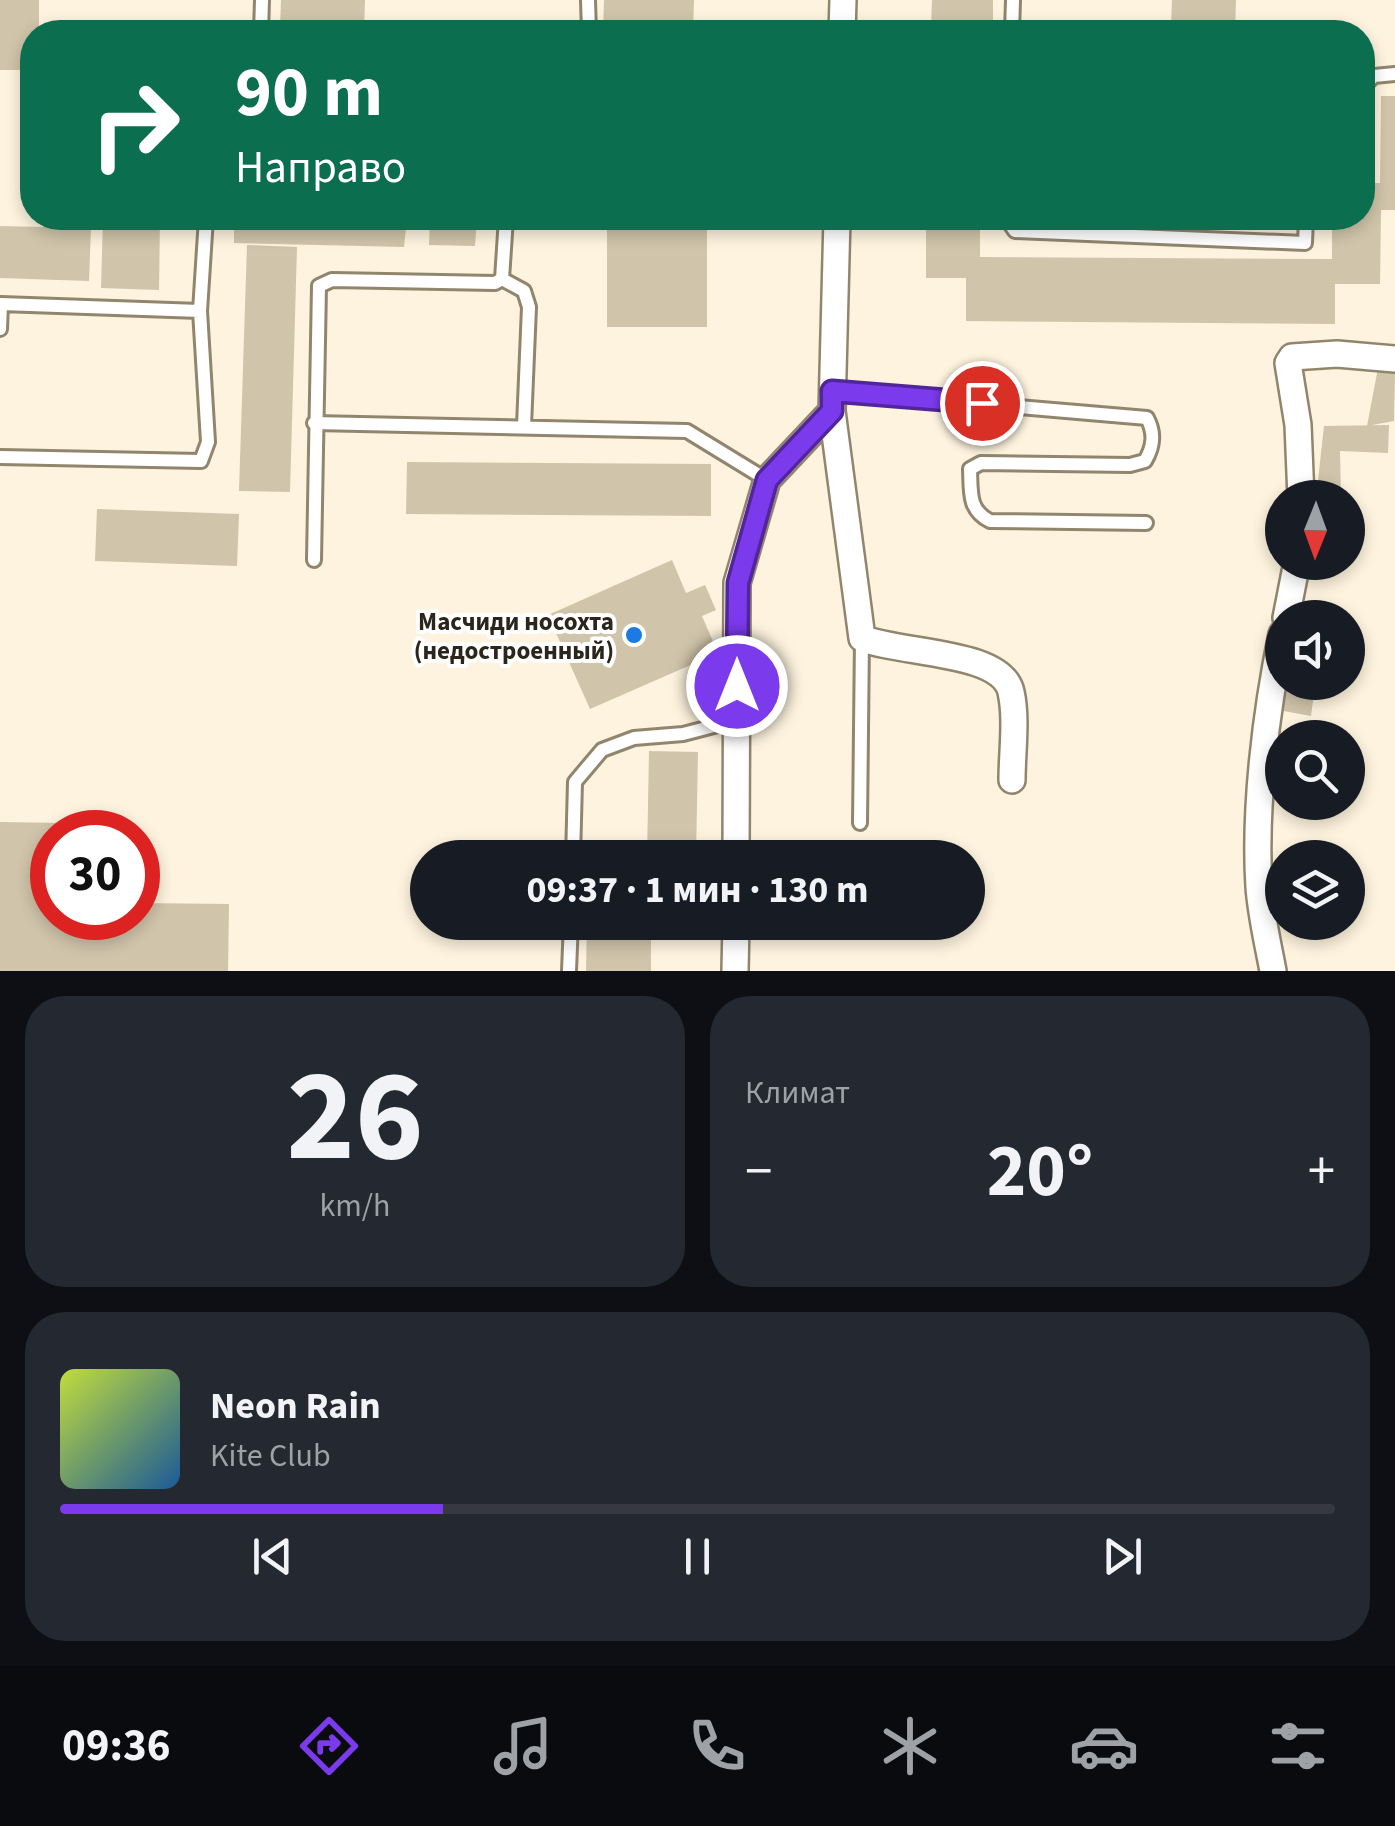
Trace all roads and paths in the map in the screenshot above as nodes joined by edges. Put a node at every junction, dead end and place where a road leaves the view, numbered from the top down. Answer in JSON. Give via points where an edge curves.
{"nodes":[{"id":1,"x":205,"y":230,"type":"edge"},
{"id":2,"x":505,"y":230,"type":"edge"},
{"id":3,"x":837,"y":230,"type":"edge"},
{"id":4,"x":1014,"y":230,"type":"edge"},
{"id":5,"x":1306,"y":230,"type":"edge"},
{"id":6,"x":502,"y":279,"type":"junction"},
{"id":7,"x":200,"y":311,"type":"junction"},
{"id":8,"x":0,"y":329,"type":"edge"},
{"id":9,"x":1395,"y":359,"type":"edge"},
{"id":10,"x":832,"y":401,"type":"junction"},
{"id":11,"x":314,"y":424,"type":"junction"},
{"id":12,"x":524,"y":426,"type":"junction"},
{"id":13,"x":0,"y":457,"type":"edge"},
{"id":14,"x":767,"y":480,"type":"junction"},
{"id":15,"x":1300,"y":480,"type":"edge"},
{"id":16,"x":1146,"y":523,"type":"dead end"},
{"id":17,"x":314,"y":560,"type":"dead end"},
{"id":18,"x":862,"y":638,"type":"junction"},
{"id":19,"x":1271,"y":700,"type":"edge"},
{"id":20,"x":737,"y":720,"type":"junction"},
{"id":21,"x":1012,"y":780,"type":"dead end"},
{"id":22,"x":860,"y":823,"type":"dead end"},
{"id":23,"x":573,"y":840,"type":"edge"},
{"id":24,"x":736,"y":840,"type":"edge"},
{"id":25,"x":570,"y":940,"type":"edge"},
{"id":26,"x":736,"y":940,"type":"edge"},
{"id":27,"x":569,"y":971,"type":"edge"},
{"id":28,"x":735,"y":971,"type":"edge"},
{"id":29,"x":1273,"y":971,"type":"edge"}],
"edges":[{"from":1,"to":7,"type":"lane"},
{"from":2,"to":6,"type":"lane"},
{"from":3,"to":10,"type":"street"},
{"from":4,"to":5,"type":"lane","via":[[1305,243]]},
{"from":6,"to":11,"type":"lane","via":[[332,280],[319,286]]},
{"from":6,"to":12,"type":"lane","via":[[524,292],[529,307]]},
{"from":7,"to":8,"type":"lane","via":[[1,304]]},
{"from":7,"to":13,"type":"lane","via":[[208,442],[202,460]]},
{"from":9,"to":15,"type":"street","via":[[1292,357]]},
{"from":10,"to":14,"type":"street"},
{"from":10,"to":16,"type":"lane","via":[[1147,418],[1152,449],[1146,461],[981,463],[970,470],[971,504],[990,521]]},
{"from":10,"to":18,"type":"street"},
{"from":11,"to":12,"type":"lane"},
{"from":11,"to":17,"type":"lane"},
{"from":12,"to":14,"type":"lane","via":[[687,431]]},
{"from":14,"to":20,"type":"street","via":[[738,583]]},
{"from":18,"to":21,"type":"street","via":[[984,663],[1005,676],[1012,694]]},
{"from":18,"to":22,"type":"lane"},
{"from":19,"to":29,"type":"street","via":[[1259,888]]},
{"from":20,"to":23,"type":"lane","via":[[602,750],[575,782]]},
{"from":20,"to":24,"type":"street"},
{"from":25,"to":27,"type":"lane"},
{"from":26,"to":28,"type":"street"}]}
